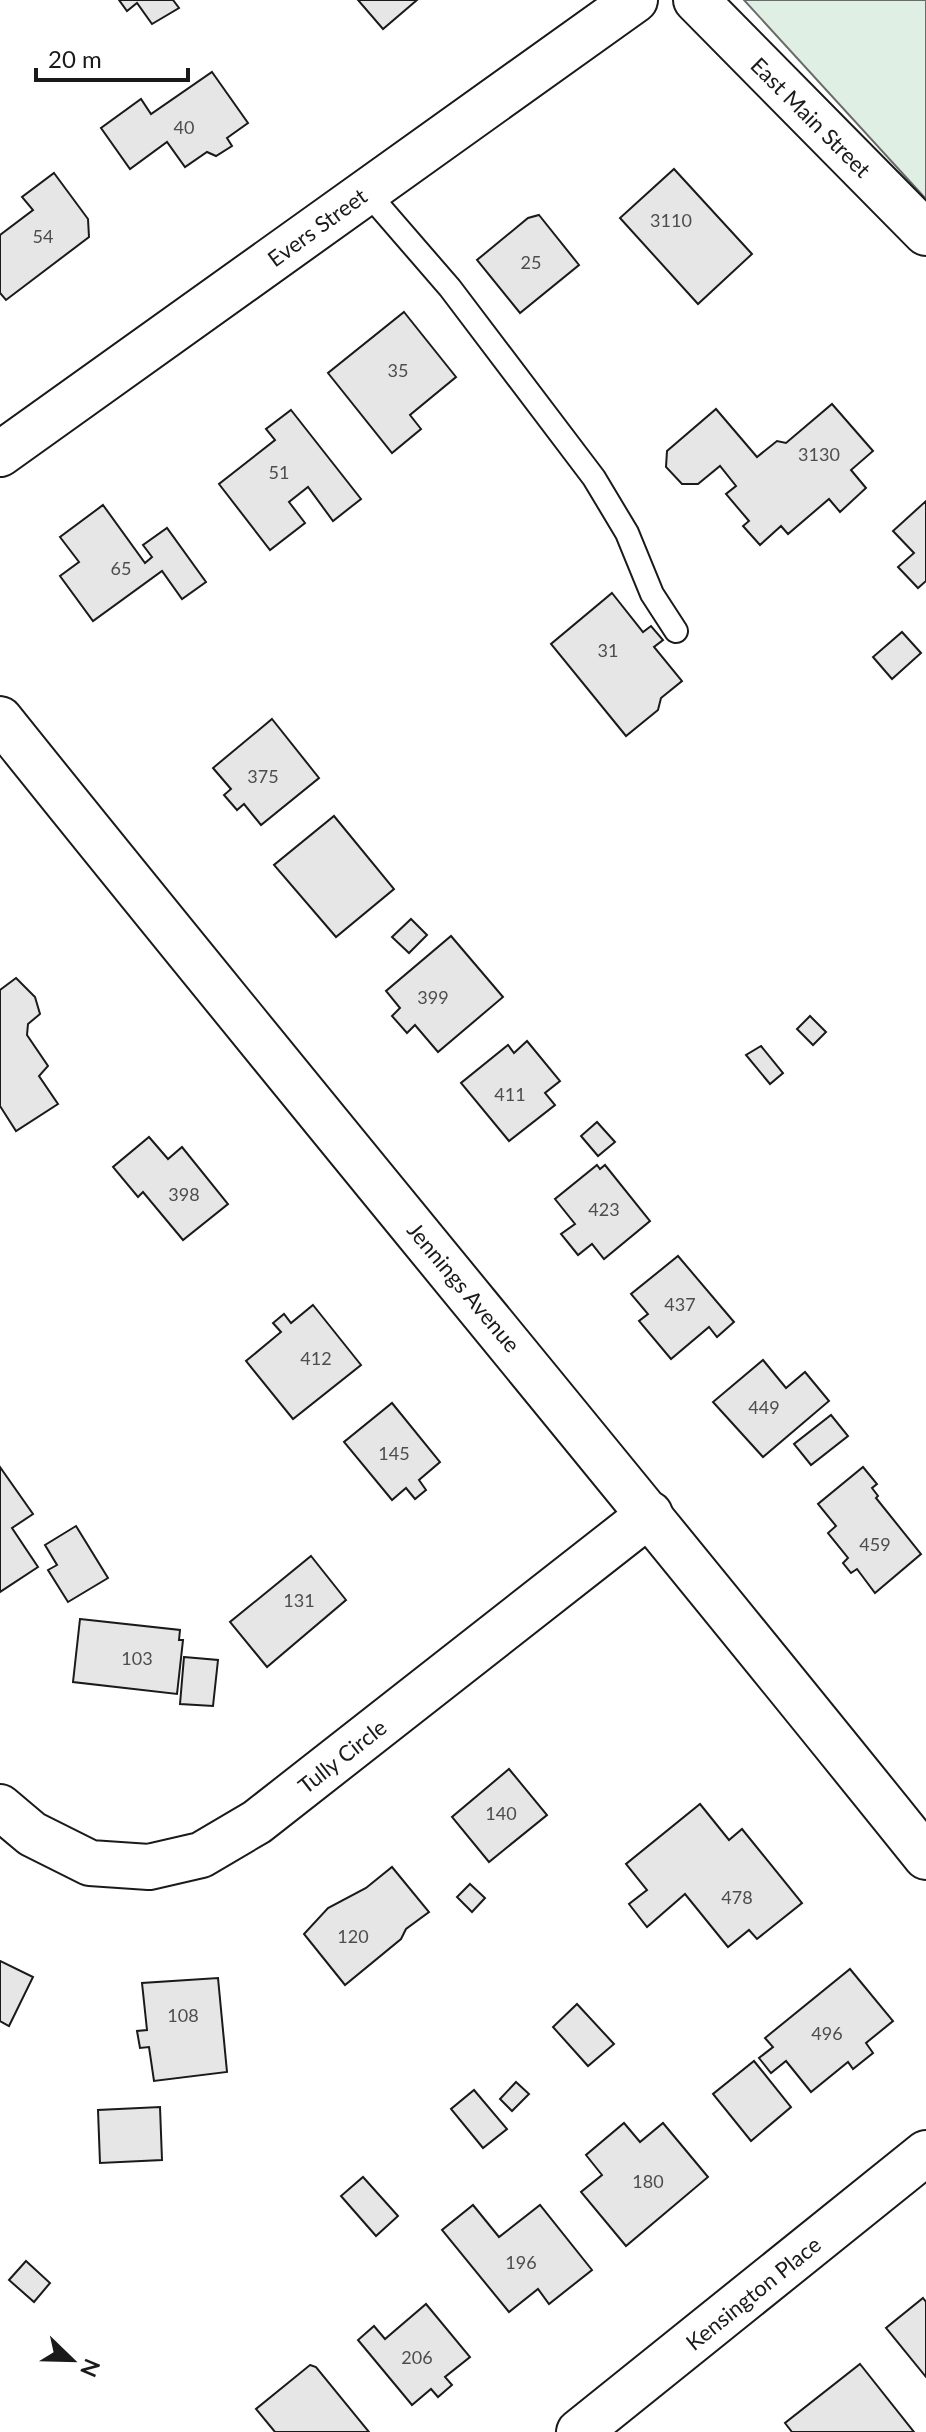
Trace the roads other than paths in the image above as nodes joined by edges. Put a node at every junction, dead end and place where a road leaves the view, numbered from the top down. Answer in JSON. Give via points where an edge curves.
{"nodes":[{"id":1,"x":635,"y":0,"type":"edge"},
{"id":2,"x":696,"y":0,"type":"edge"},
{"id":3,"x":366,"y":191,"type":"junction"},
{"id":4,"x":926,"y":233,"type":"edge"},
{"id":5,"x":0,"y":454,"type":"edge"},
{"id":6,"x":676,"y":631,"type":"dead end"},
{"id":7,"x":0,"y":719,"type":"edge"},
{"id":8,"x":650,"y":1514,"type":"junction"},
{"id":9,"x":0,"y":1807,"type":"edge"},
{"id":10,"x":926,"y":1857,"type":"edge"},
{"id":11,"x":926,"y":2153,"type":"edge"},
{"id":12,"x":579,"y":2432,"type":"edge"}],
"edges":[{"from":1,"to":3,"type":"street","name":"Evers Street"},
{"from":2,"to":4,"type":"street","name":"East Main Street"},
{"from":3,"to":5,"type":"street","name":"Evers Street"},
{"from":3,"to":6,"type":"lane","via":[[450,288],[594,478]]},
{"from":7,"to":8,"type":"street","name":"Jennings Avenue"},
{"from":8,"to":9,"type":"street","name":"Tully Circle","via":[[257,1822],[201,1855],[149,1867],[90,1863],[32,1834]]},
{"from":8,"to":10,"type":"street","name":"Jennings Avenue"},
{"from":11,"to":12,"type":"street","name":"Kensington Place"}]}
